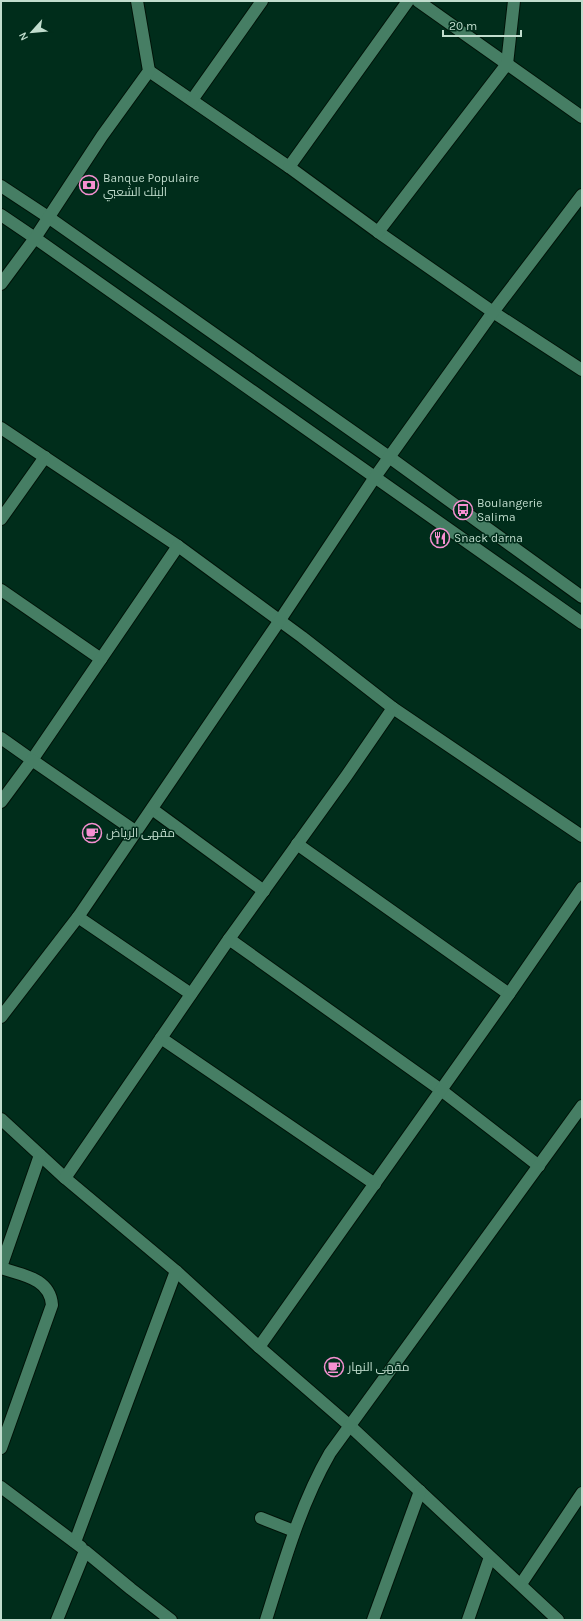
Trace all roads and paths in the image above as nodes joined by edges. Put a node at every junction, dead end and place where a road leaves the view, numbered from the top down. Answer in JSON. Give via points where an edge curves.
{"nodes":[{"id":1,"x":137,"y":1,"type":"edge"},
{"id":2,"x":262,"y":1,"type":"edge"},
{"id":3,"x":408,"y":1,"type":"edge"},
{"id":4,"x":418,"y":1,"type":"edge"},
{"id":5,"x":514,"y":1,"type":"edge"},
{"id":6,"x":507,"y":64,"type":"junction"},
{"id":7,"x":149,"y":71,"type":"junction"},
{"id":8,"x":192,"y":100,"type":"junction"},
{"id":9,"x":582,"y":117,"type":"edge"},
{"id":10,"x":289,"y":167,"type":"junction"},
{"id":11,"x":1,"y":186,"type":"edge"},
{"id":12,"x":581,"y":200,"type":"edge"},
{"id":13,"x":1,"y":216,"type":"edge"},
{"id":14,"x":48,"y":217,"type":"junction"},
{"id":15,"x":378,"y":232,"type":"junction"},
{"id":16,"x":35,"y":238,"type":"junction"},
{"id":17,"x":1,"y":284,"type":"edge"},
{"id":18,"x":493,"y":312,"type":"junction"},
{"id":19,"x":582,"y":370,"type":"edge"},
{"id":20,"x":1,"y":428,"type":"edge"},
{"id":21,"x":45,"y":457,"type":"junction"},
{"id":22,"x":389,"y":457,"type":"junction"},
{"id":23,"x":375,"y":477,"type":"junction"},
{"id":24,"x":1,"y":519,"type":"edge"},
{"id":25,"x":178,"y":546,"type":"junction"},
{"id":26,"x":1,"y":590,"type":"edge"},
{"id":27,"x":582,"y":597,"type":"edge"},
{"id":28,"x":280,"y":620,"type":"junction"},
{"id":29,"x":582,"y":623,"type":"edge"},
{"id":30,"x":101,"y":659,"type":"junction"},
{"id":31,"x":393,"y":708,"type":"junction"},
{"id":32,"x":1,"y":738,"type":"edge"},
{"id":33,"x":32,"y":760,"type":"junction"},
{"id":34,"x":1,"y":802,"type":"edge"},
{"id":35,"x":152,"y":809,"type":"junction"},
{"id":36,"x":135,"y":831,"type":"junction"},
{"id":37,"x":582,"y":836,"type":"edge"},
{"id":38,"x":297,"y":844,"type":"junction"},
{"id":39,"x":582,"y":888,"type":"edge"},
{"id":40,"x":264,"y":891,"type":"junction"},
{"id":41,"x":78,"y":916,"type":"junction"},
{"id":42,"x":229,"y":939,"type":"junction"},
{"id":43,"x":191,"y":994,"type":"junction"},
{"id":44,"x":509,"y":994,"type":"junction"},
{"id":45,"x":1,"y":1017,"type":"edge"},
{"id":46,"x":161,"y":1038,"type":"junction"},
{"id":47,"x":441,"y":1090,"type":"junction"},
{"id":48,"x":582,"y":1106,"type":"edge"},
{"id":49,"x":1,"y":1119,"type":"edge"},
{"id":50,"x":40,"y":1155,"type":"junction"},
{"id":51,"x":539,"y":1166,"type":"junction"},
{"id":52,"x":65,"y":1178,"type":"junction"},
{"id":53,"x":375,"y":1184,"type":"junction"},
{"id":54,"x":1,"y":1268,"type":"edge"},
{"id":55,"x":176,"y":1271,"type":"junction"},
{"id":56,"x":259,"y":1347,"type":"junction"},
{"id":57,"x":350,"y":1426,"type":"junction"},
{"id":58,"x":1,"y":1448,"type":"edge"},
{"id":59,"x":1,"y":1487,"type":"edge"},
{"id":60,"x":420,"y":1491,"type":"junction"},
{"id":61,"x":582,"y":1493,"type":"edge"},
{"id":62,"x":261,"y":1518,"type":"dead end"},
{"id":63,"x":294,"y":1530,"type":"junction"},
{"id":64,"x":76,"y":1542,"type":"junction"},
{"id":65,"x":85,"y":1550,"type":"junction"},
{"id":66,"x":490,"y":1557,"type":"junction"},
{"id":67,"x":521,"y":1584,"type":"junction"},
{"id":68,"x":57,"y":1620,"type":"edge"},
{"id":69,"x":171,"y":1620,"type":"edge"},
{"id":70,"x":266,"y":1620,"type":"edge"},
{"id":71,"x":373,"y":1620,"type":"edge"},
{"id":72,"x":468,"y":1620,"type":"edge"},
{"id":73,"x":558,"y":1620,"type":"edge"}],
"edges":[{"from":1,"to":7,"type":"street"},
{"from":2,"to":8,"type":"street"},
{"from":3,"to":10,"type":"street"},
{"from":4,"to":6,"type":"street"},
{"from":5,"to":6,"type":"street"},
{"from":6,"to":9,"type":"street"},
{"from":6,"to":15,"type":"street"},
{"from":7,"to":8,"type":"street"},
{"from":7,"to":14,"type":"street"},
{"from":8,"to":10,"type":"street"},
{"from":10,"to":15,"type":"street"},
{"from":11,"to":14,"type":"street"},
{"from":12,"to":18,"type":"street"},
{"from":13,"to":16,"type":"street"},
{"from":14,"to":16,"type":"street"},
{"from":14,"to":22,"type":"street"},
{"from":15,"to":18,"type":"street"},
{"from":16,"to":17,"type":"street"},
{"from":16,"to":23,"type":"street"},
{"from":18,"to":19,"type":"street"},
{"from":18,"to":22,"type":"street"},
{"from":20,"to":21,"type":"street"},
{"from":21,"to":24,"type":"street"},
{"from":21,"to":25,"type":"street"},
{"from":22,"to":23,"type":"street"},
{"from":22,"to":27,"type":"street"},
{"from":23,"to":28,"type":"street"},
{"from":23,"to":29,"type":"street"},
{"from":25,"to":28,"type":"street"},
{"from":25,"to":30,"type":"street"},
{"from":26,"to":30,"type":"street"},
{"from":28,"to":31,"type":"street"},
{"from":28,"to":35,"type":"street"},
{"from":30,"to":33,"type":"street"},
{"from":31,"to":37,"type":"street"},
{"from":31,"to":38,"type":"street"},
{"from":32,"to":33,"type":"street"},
{"from":33,"to":34,"type":"street"},
{"from":33,"to":36,"type":"street"},
{"from":35,"to":36,"type":"street"},
{"from":35,"to":40,"type":"street"},
{"from":36,"to":41,"type":"street"},
{"from":38,"to":40,"type":"street"},
{"from":38,"to":44,"type":"street"},
{"from":39,"to":44,"type":"street"},
{"from":40,"to":42,"type":"street"},
{"from":41,"to":43,"type":"street"},
{"from":41,"to":45,"type":"street"},
{"from":42,"to":43,"type":"street"},
{"from":42,"to":47,"type":"street"},
{"from":43,"to":46,"type":"street"},
{"from":44,"to":47,"type":"street"},
{"from":46,"to":52,"type":"street"},
{"from":46,"to":53,"type":"street"},
{"from":47,"to":51,"type":"street"},
{"from":47,"to":53,"type":"street"},
{"from":48,"to":51,"type":"street"},
{"from":49,"to":50,"type":"street"},
{"from":50,"to":52,"type":"street"},
{"from":50,"to":54,"type":"street"},
{"from":51,"to":57,"type":"street"},
{"from":52,"to":55,"type":"street"},
{"from":53,"to":56,"type":"street"},
{"from":54,"to":58,"type":"street","via":[[44,1285],[50,1292],[52,1305]]},
{"from":55,"to":56,"type":"street"},
{"from":55,"to":64,"type":"street"},
{"from":56,"to":57,"type":"street"},
{"from":57,"to":60,"type":"street"},
{"from":57,"to":63,"type":"street","via":[[330,1453]]},
{"from":59,"to":64,"type":"street"},
{"from":60,"to":66,"type":"street"},
{"from":60,"to":71,"type":"street"},
{"from":61,"to":67,"type":"street"},
{"from":62,"to":63,"type":"street"},
{"from":63,"to":70,"type":"street"},
{"from":64,"to":65,"type":"street"},
{"from":65,"to":68,"type":"street"},
{"from":65,"to":69,"type":"street"},
{"from":66,"to":67,"type":"street"},
{"from":66,"to":72,"type":"street"},
{"from":67,"to":73,"type":"street"}]}
